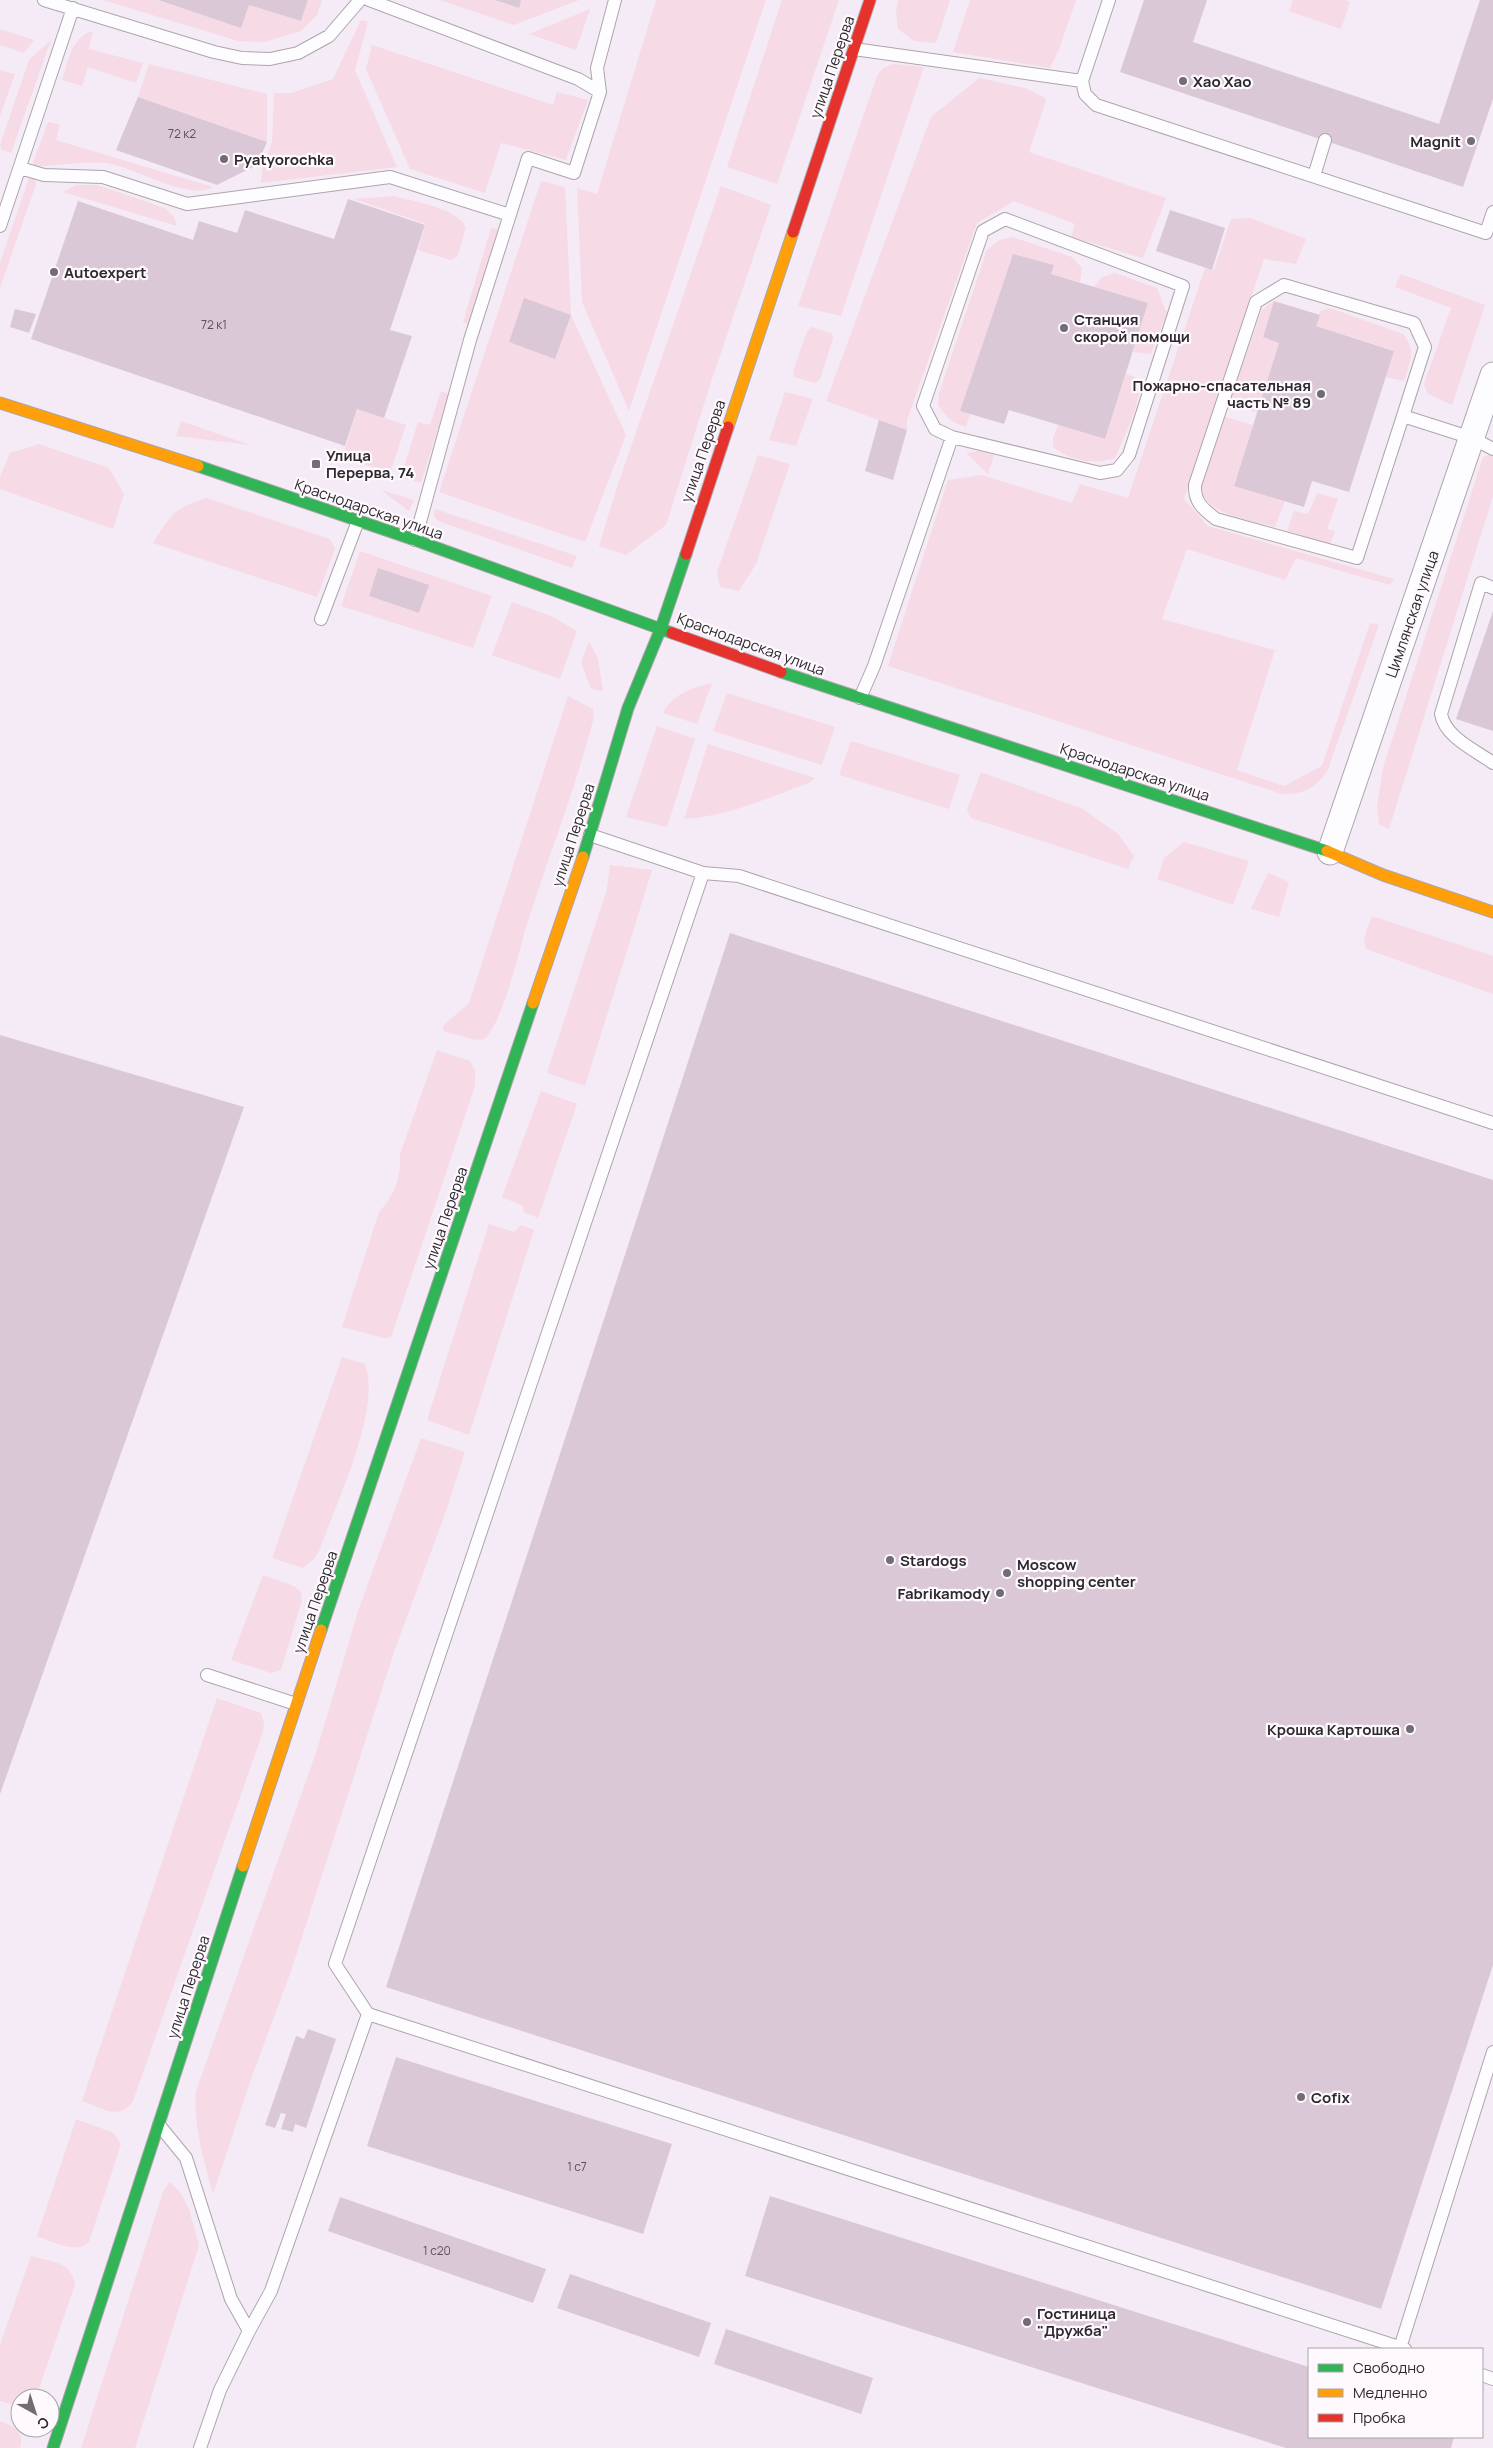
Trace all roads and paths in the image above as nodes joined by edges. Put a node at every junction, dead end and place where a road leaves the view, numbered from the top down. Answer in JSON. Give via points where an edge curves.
{"nodes":[{"id":1,"x":44,"y":0,"type":"edge"},
{"id":2,"x":360,"y":0,"type":"edge"},
{"id":3,"x":369,"y":0,"type":"edge"},
{"id":4,"x":615,"y":0,"type":"edge"},
{"id":5,"x":870,"y":0,"type":"edge"},
{"id":6,"x":1109,"y":0,"type":"edge"},
{"id":7,"x":73,"y":8,"type":"junction"},
{"id":8,"x":854,"y":49,"type":"junction"},
{"id":9,"x":1082,"y":81,"type":"junction"},
{"id":10,"x":600,"y":92,"type":"junction"},
{"id":11,"x":1325,"y":140,"type":"dead end"},
{"id":12,"x":20,"y":168,"type":"junction"},
{"id":13,"x":1314,"y":176,"type":"junction"},
{"id":14,"x":1493,"y":212,"type":"edge"},
{"id":15,"x":510,"y":215,"type":"junction"},
{"id":16,"x":0,"y":226,"type":"edge"},
{"id":17,"x":1490,"y":234,"type":"edge"},
{"id":18,"x":1491,"y":387,"type":"edge"},
{"id":19,"x":0,"y":402,"type":"edge"},
{"id":20,"x":1403,"y":416,"type":"junction"},
{"id":21,"x":952,"y":437,"type":"junction"},
{"id":22,"x":1482,"y":444,"type":"edge"},
{"id":23,"x":358,"y":521,"type":"junction"},
{"id":24,"x":415,"y":540,"type":"junction"},
{"id":25,"x":1493,"y":588,"type":"edge"},
{"id":26,"x":322,"y":619,"type":"dead end"},
{"id":27,"x":661,"y":628,"type":"junction"},
{"id":28,"x":860,"y":698,"type":"junction"},
{"id":29,"x":1493,"y":763,"type":"edge"},
{"id":30,"x":590,"y":835,"type":"junction"},
{"id":31,"x":1330,"y":852,"type":"junction"},
{"id":32,"x":703,"y":873,"type":"junction"},
{"id":33,"x":1493,"y":912,"type":"edge"},
{"id":34,"x":1493,"y":1123,"type":"edge"},
{"id":35,"x":208,"y":1675,"type":"dead end"},
{"id":36,"x":296,"y":1704,"type":"junction"},
{"id":37,"x":368,"y":2014,"type":"junction"},
{"id":38,"x":1493,"y":2052,"type":"edge"},
{"id":39,"x":159,"y":2125,"type":"junction"},
{"id":40,"x":250,"y":2331,"type":"junction"},
{"id":41,"x":1399,"y":2348,"type":"edge"},
{"id":42,"x":1402,"y":2348,"type":"edge"},
{"id":43,"x":52,"y":2448,"type":"edge"},
{"id":44,"x":200,"y":2448,"type":"edge"}],
"edges":[{"from":1,"to":7,"type":"lane"},
{"from":2,"to":7,"type":"lane","via":[[330,36],[298,53],[270,59],[214,52]]},
{"from":3,"to":10,"type":"lane","via":[[578,79]]},
{"from":4,"to":10,"type":"lane","via":[[597,68]]},
{"from":5,"to":8,"type":"street","name":"улица Перерва"},
{"from":6,"to":9,"type":"lane"},
{"from":7,"to":12,"type":"lane"},
{"from":8,"to":9,"type":"lane"},
{"from":8,"to":27,"type":"street","name":"улица Перерва"},
{"from":9,"to":13,"type":"lane","via":[[1085,94],[1096,105]]},
{"from":10,"to":15,"type":"lane","via":[[574,173],[528,158]]},
{"from":11,"to":13,"type":"lane"},
{"from":12,"to":15,"type":"lane","via":[[44,175],[103,177],[187,204],[390,177]]},
{"from":12,"to":16,"type":"lane"},
{"from":13,"to":17,"type":"lane"},
{"from":14,"to":17,"type":"lane"},
{"from":15,"to":24,"type":"lane","via":[[457,386]]},
{"from":18,"to":22,"type":"street","name":"Цимлянская улица"},
{"from":19,"to":23,"type":"street","name":"Краснодарская улица"},
{"from":20,"to":20,"type":"lane","via":[[1425,347],[1414,323],[1284,285],[1256,302],[1194,496],[1202,509],[1216,519],[1357,558]]},
{"from":20,"to":22,"type":"lane"},
{"from":21,"to":21,"type":"lane","via":[[1100,473],[1117,470],[1129,455],[1184,286],[1005,219],[983,231],[923,406],[935,430]]},
{"from":21,"to":28,"type":"lane","via":[[874,666]]},
{"from":22,"to":31,"type":"street","name":"Цимлянская улица"},
{"from":23,"to":24,"type":"street","name":"Краснодарская улица"},
{"from":23,"to":26,"type":"lane"},
{"from":24,"to":27,"type":"street","name":"Краснодарская улица"},
{"from":25,"to":29,"type":"lane","via":[[1481,583],[1441,714],[1450,733]]},
{"from":27,"to":28,"type":"street","name":"Краснодарская улица","via":[[732,656]]},
{"from":27,"to":30,"type":"street","name":"улица Перерва","via":[[628,708]]},
{"from":28,"to":31,"type":"street","name":"Краснодарская улица"},
{"from":30,"to":32,"type":"lane"},
{"from":30,"to":36,"type":"street","name":"улица Перерва"},
{"from":31,"to":33,"type":"street","name":"Краснодарская улица","via":[[1383,875]]},
{"from":32,"to":34,"type":"lane","via":[[749,879]]},
{"from":32,"to":37,"type":"lane","via":[[335,1964]]},
{"from":35,"to":36,"type":"lane"},
{"from":36,"to":39,"type":"street","name":"улица Перерва"},
{"from":37,"to":40,"type":"lane","via":[[271,2291]]},
{"from":37,"to":41,"type":"lane"},
{"from":38,"to":42,"type":"lane"},
{"from":39,"to":40,"type":"lane","via":[[186,2158],[231,2299]]},
{"from":39,"to":43,"type":"street","name":"улица Перерва"},
{"from":40,"to":44,"type":"lane","via":[[220,2390]]}]}
